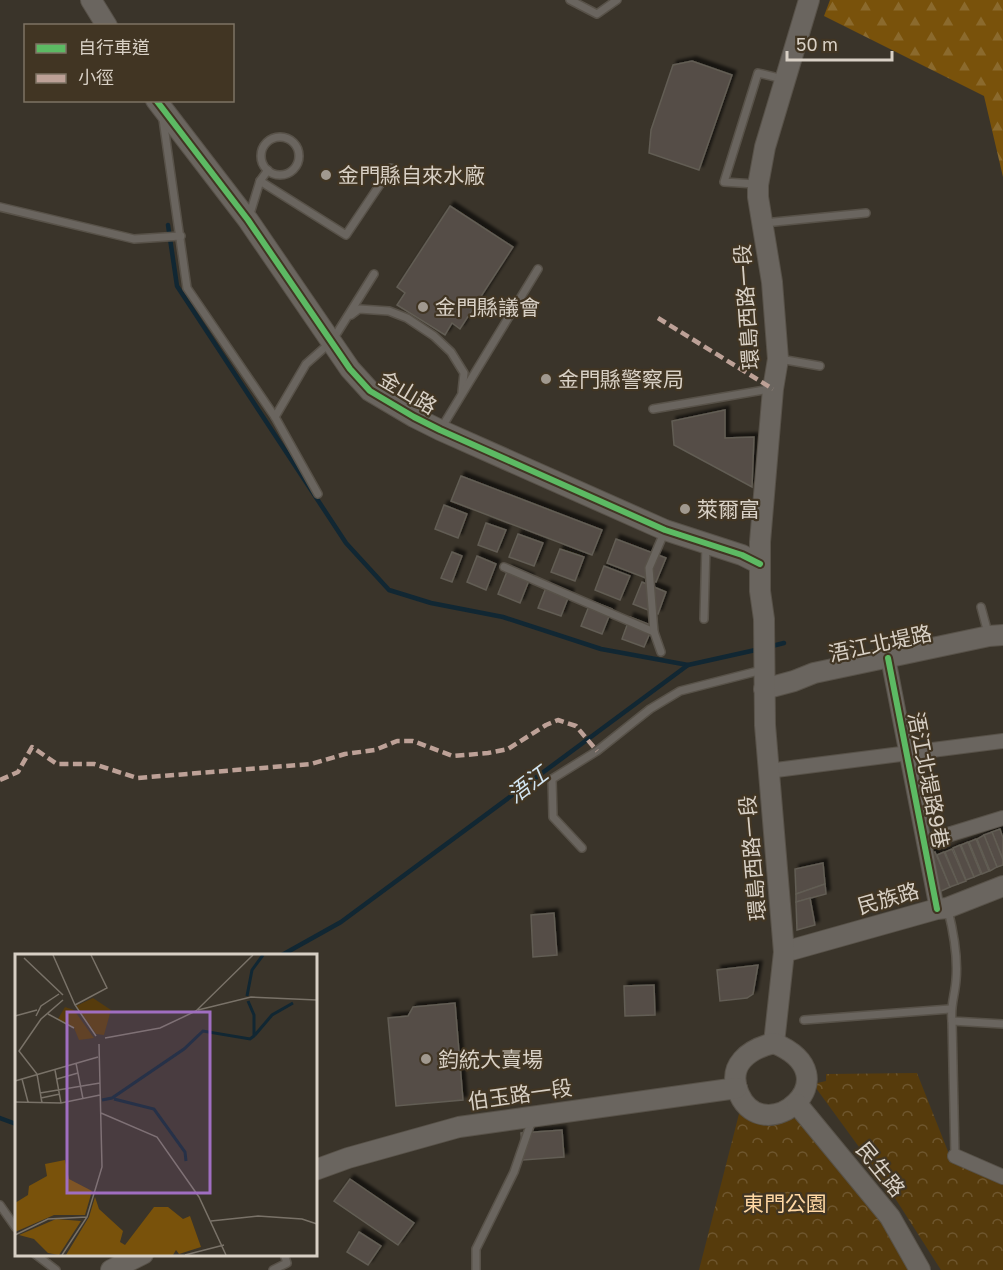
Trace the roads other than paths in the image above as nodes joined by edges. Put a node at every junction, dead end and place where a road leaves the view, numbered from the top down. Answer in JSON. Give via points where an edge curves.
{"nodes":[{"id":1,"x":91,"y":0,"type":"edge"},
{"id":2,"x":570,"y":0,"type":"edge"},
{"id":3,"x":617,"y":0,"type":"edge"},
{"id":4,"x":809,"y":0,"type":"edge"},
{"id":5,"x":106,"y":24,"type":"edge"},
{"id":6,"x":784,"y":80,"type":"junction"},
{"id":7,"x":159,"y":105,"type":"edge"},
{"id":8,"x":391,"y":168,"type":"dead end"},
{"id":9,"x":268,"y":170,"type":"junction"},
{"id":10,"x":260,"y":181,"type":"junction"},
{"id":11,"x":758,"y":184,"type":"junction"},
{"id":12,"x":0,"y":207,"type":"edge"},
{"id":13,"x":866,"y":213,"type":"dead end"},
{"id":14,"x":248,"y":220,"type":"junction"},
{"id":15,"x":764,"y":223,"type":"junction"},
{"id":16,"x":181,"y":236,"type":"junction"},
{"id":17,"x":538,"y":269,"type":"dead end"},
{"id":18,"x":374,"y":274,"type":"dead end"},
{"id":19,"x":347,"y":318,"type":"junction"},
{"id":20,"x":332,"y":341,"type":"junction"},
{"id":21,"x":778,"y":359,"type":"junction"},
{"id":22,"x":820,"y":366,"type":"dead end"},
{"id":23,"x":773,"y":389,"type":"junction"},
{"id":24,"x":462,"y":395,"type":"junction"},
{"id":25,"x":653,"y":410,"type":"dead end"},
{"id":26,"x":275,"y":417,"type":"junction"},
{"id":27,"x":440,"y":430,"type":"junction"},
{"id":28,"x":318,"y":494,"type":"dead end"},
{"id":29,"x":665,"y":530,"type":"junction"},
{"id":30,"x":705,"y":544,"type":"junction"},
{"id":31,"x":760,"y":564,"type":"junction"},
{"id":32,"x":504,"y":567,"type":"dead end"},
{"id":33,"x":981,"y":607,"type":"dead end"},
{"id":34,"x":704,"y":619,"type":"dead end"},
{"id":35,"x":654,"y":632,"type":"junction"},
{"id":36,"x":996,"y":635,"type":"edge"},
{"id":37,"x":661,"y":652,"type":"dead end"},
{"id":38,"x":888,"y":658,"type":"junction"},
{"id":39,"x":765,"y":679,"type":"junction"},
{"id":40,"x":1003,"y":741,"type":"edge"},
{"id":41,"x":906,"y":753,"type":"junction"},
{"id":42,"x":768,"y":771,"type":"junction"},
{"id":43,"x":1003,"y":818,"type":"edge"},
{"id":44,"x":925,"y":842,"type":"junction"},
{"id":45,"x":582,"y":848,"type":"dead end"},
{"id":46,"x":1003,"y":886,"type":"edge"},
{"id":47,"x":942,"y":908,"type":"junction"},
{"id":48,"x":784,"y":952,"type":"junction"},
{"id":49,"x":950,"y":1009,"type":"junction"},
{"id":50,"x":804,"y":1020,"type":"dead end"},
{"id":51,"x":952,"y":1021,"type":"junction"},
{"id":52,"x":1003,"y":1024,"type":"edge"},
{"id":53,"x":774,"y":1043,"type":"junction"},
{"id":54,"x":736,"y":1088,"type":"junction"},
{"id":55,"x":797,"y":1104,"type":"junction"},
{"id":56,"x":533,"y":1118,"type":"junction"},
{"id":57,"x":955,"y":1156,"type":"joint"},
{"id":58,"x":316,"y":1170,"type":"edge"},
{"id":59,"x":1003,"y":1177,"type":"edge"},
{"id":60,"x":0,"y":1205,"type":"edge"},
{"id":61,"x":15,"y":1226,"type":"edge"},
{"id":62,"x":36,"y":1255,"type":"edge"},
{"id":63,"x":141,"y":1255,"type":"edge"},
{"id":64,"x":284,"y":1255,"type":"edge"},
{"id":65,"x":56,"y":1270,"type":"edge"},
{"id":66,"x":111,"y":1270,"type":"edge"},
{"id":67,"x":273,"y":1270,"type":"edge"},
{"id":68,"x":476,"y":1270,"type":"edge"},
{"id":69,"x":920,"y":1270,"type":"edge"}],
"edges":[{"from":1,"to":5,"type":"main road"},
{"from":2,"to":3,"type":"lane","via":[[597,14]]},
{"from":4,"to":6,"type":"main road","name":"環島西路一段"},
{"from":6,"to":11,"type":"main road","name":"環島西路一段"},
{"from":6,"to":11,"type":"lane","via":[[758,73],[724,182]]},
{"from":7,"to":14,"type":"main road","name":"金山路"},
{"from":7,"to":16,"type":"lane"},
{"from":8,"to":10,"type":"lane","via":[[346,235]]},
{"from":9,"to":9,"type":"lane","via":[[285,174],[295,168],[299,156],[296,145],[280,137],[264,146],[262,159]]},
{"from":9,"to":10,"type":"lane"},
{"from":10,"to":14,"type":"lane"},
{"from":11,"to":15,"type":"main road","name":"環島西路一段"},
{"from":12,"to":16,"type":"lane","via":[[134,239]]},
{"from":13,"to":15,"type":"lane"},
{"from":14,"to":20,"type":"main road","name":"金山路"},
{"from":15,"to":21,"type":"main road","name":"環島西路一段"},
{"from":16,"to":26,"type":"lane","via":[[187,288]]},
{"from":17,"to":24,"type":"lane"},
{"from":18,"to":19,"type":"lane"},
{"from":19,"to":20,"type":"lane"},
{"from":19,"to":24,"type":"lane","via":[[359,309],[389,311],[434,336],[451,352],[464,373]]},
{"from":20,"to":26,"type":"lane","via":[[306,364]]},
{"from":20,"to":27,"type":"main road","name":"金山路","via":[[370,392]]},
{"from":21,"to":22,"type":"lane"},
{"from":21,"to":23,"type":"main road","name":"環島西路一段"},
{"from":23,"to":25,"type":"lane"},
{"from":23,"to":31,"type":"main road","name":"環島西路一段"},
{"from":24,"to":27,"type":"lane"},
{"from":26,"to":28,"type":"lane"},
{"from":27,"to":29,"type":"main road","name":"金山路"},
{"from":29,"to":30,"type":"main road","name":"金山路"},
{"from":29,"to":35,"type":"lane","via":[[649,568]]},
{"from":30,"to":31,"type":"main road","name":"金山路"},
{"from":30,"to":34,"type":"lane"},
{"from":31,"to":39,"type":"main road","name":"環島西路一段"},
{"from":32,"to":35,"type":"lane"},
{"from":33,"to":36,"type":"lane"},
{"from":35,"to":37,"type":"lane"},
{"from":36,"to":38,"type":"main road","name":"浯江北堤路"},
{"from":38,"to":39,"type":"main road","name":"浯江北堤路","via":[[814,673],[794,681]]},
{"from":38,"to":41,"type":"street","name":"浯江北堤路9巷"},
{"from":39,"to":42,"type":"main road","name":"環島西路一段"},
{"from":39,"to":45,"type":"lane","via":[[680,691],[552,779],[553,817]]},
{"from":40,"to":41,"type":"street"},
{"from":41,"to":42,"type":"street"},
{"from":41,"to":44,"type":"street","name":"浯江北堤路9巷"},
{"from":42,"to":48,"type":"main road","name":"環島西路一段"},
{"from":43,"to":44,"type":"street"},
{"from":44,"to":47,"type":"street","name":"浯江北堤路9巷"},
{"from":46,"to":47,"type":"main road","name":"民族路"},
{"from":47,"to":48,"type":"main road","name":"民族路"},
{"from":47,"to":49,"type":"lane","via":[[953,928],[956,979]]},
{"from":48,"to":53,"type":"main road","name":"環島西路一段"},
{"from":49,"to":50,"type":"lane"},
{"from":49,"to":51,"type":"lane"},
{"from":51,"to":52,"type":"lane"},
{"from":51,"to":57,"type":"lane"},
{"from":53,"to":54,"type":"main road","via":[[760,1046],[743,1058]]},
{"from":53,"to":55,"type":"main road","via":[[793,1052],[806,1071],[804,1094]]},
{"from":54,"to":55,"type":"main road","via":[[747,1106],[767,1115]]},
{"from":54,"to":56,"type":"main road","name":"伯玉路一段"},
{"from":55,"to":69,"type":"main road","name":"民生路","via":[[890,1218]]},
{"from":56,"to":58,"type":"main road","name":"伯玉路一段","via":[[459,1127]]},
{"from":56,"to":68,"type":"lane","via":[[514,1172],[476,1249]]},
{"from":57,"to":59,"type":"street"},
{"from":60,"to":61,"type":"lane"},
{"from":62,"to":65,"type":"lane"},
{"from":63,"to":66,"type":"main road"},
{"from":64,"to":67,"type":"lane","via":[[287,1263]]}]}
